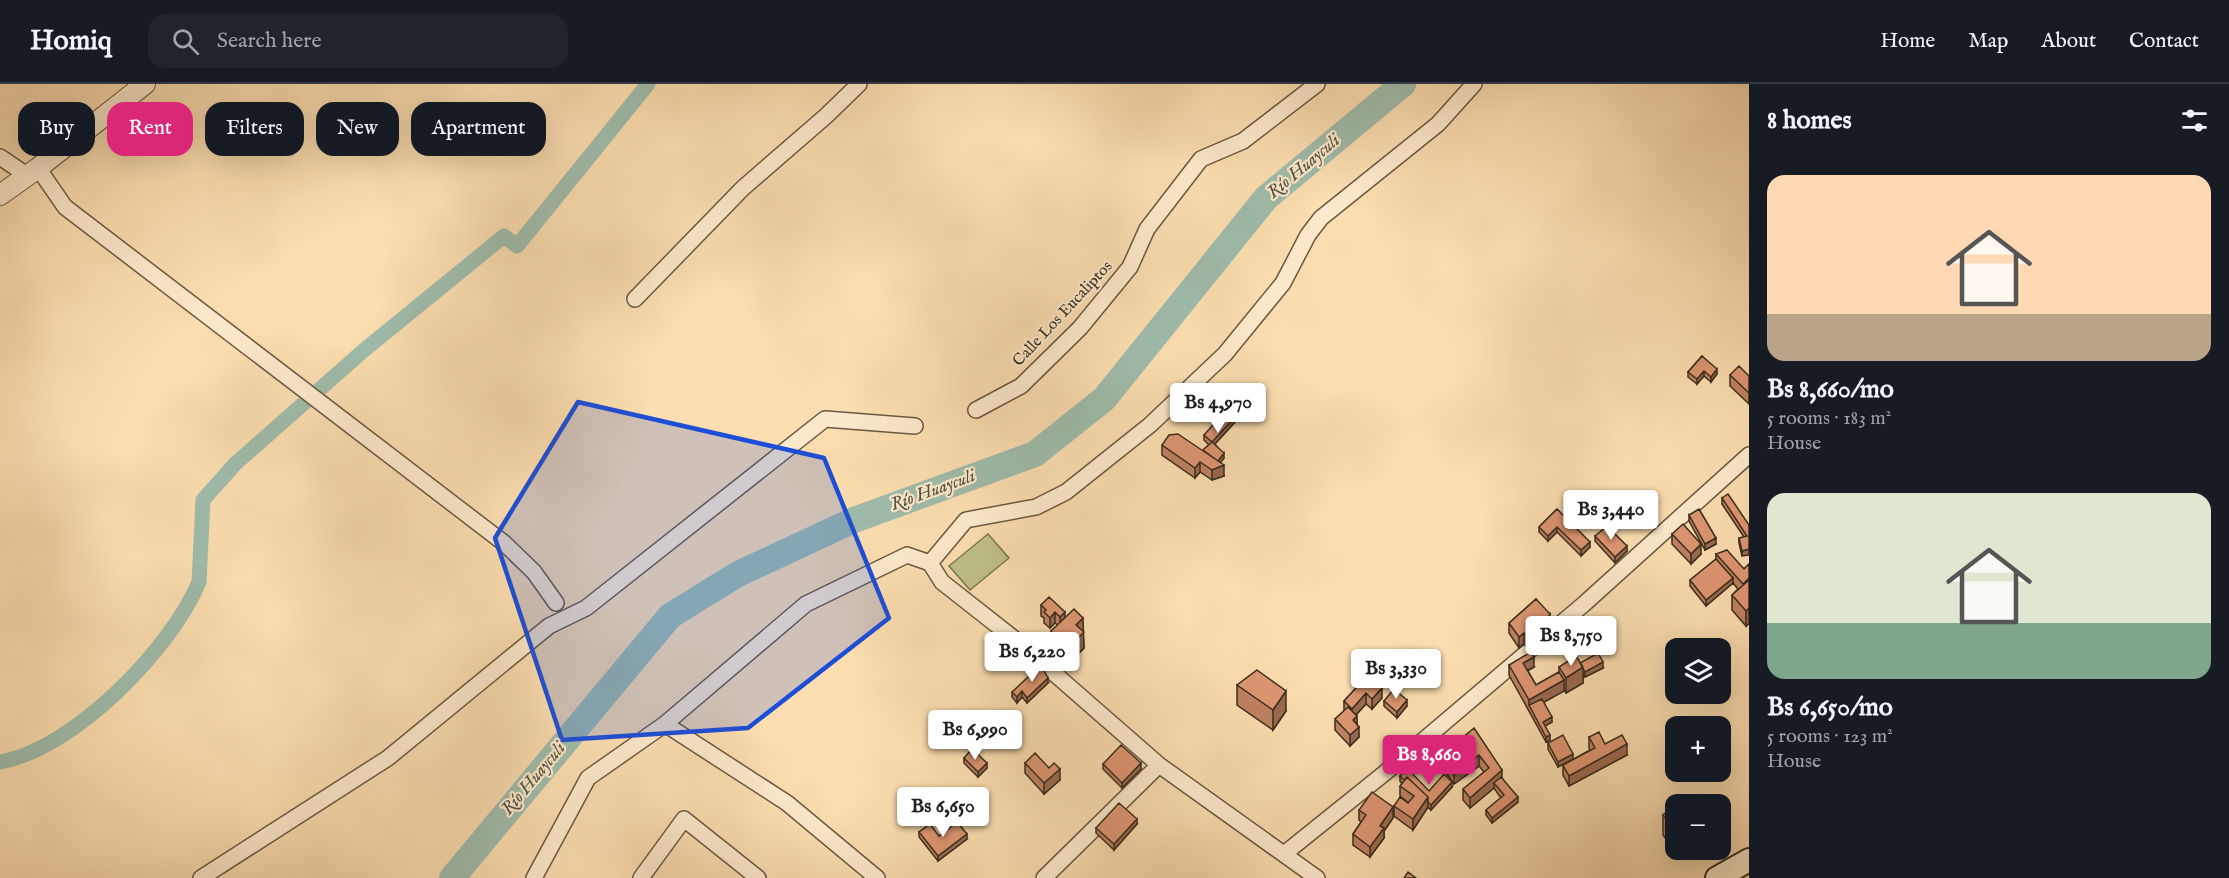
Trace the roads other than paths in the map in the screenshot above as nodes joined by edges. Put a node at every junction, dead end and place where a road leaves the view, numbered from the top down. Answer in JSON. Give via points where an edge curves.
{"nodes":[{"id":1,"x":145,"y":84,"type":"edge"},
{"id":2,"x":859,"y":84,"type":"edge"},
{"id":3,"x":1317,"y":84,"type":"edge"},
{"id":4,"x":1474,"y":84,"type":"edge"},
{"id":5,"x":0,"y":157,"type":"edge"},
{"id":6,"x":33,"y":172,"type":"junction"},
{"id":7,"x":0,"y":195,"type":"edge"},
{"id":8,"x":635,"y":299,"type":"dead end"},
{"id":9,"x":976,"y":410,"type":"dead end"},
{"id":10,"x":915,"y":426,"type":"dead end"},
{"id":11,"x":1749,"y":455,"type":"edge"},
{"id":12,"x":930,"y":563,"type":"junction"},
{"id":13,"x":556,"y":603,"type":"dead end"},
{"id":14,"x":665,"y":724,"type":"junction"},
{"id":15,"x":1159,"y":765,"type":"junction"},
{"id":16,"x":1284,"y":854,"type":"junction"},
{"id":17,"x":1749,"y":860,"type":"edge"},
{"id":18,"x":201,"y":878,"type":"edge"},
{"id":19,"x":534,"y":878,"type":"edge"},
{"id":20,"x":641,"y":878,"type":"edge"},
{"id":21,"x":758,"y":878,"type":"edge"},
{"id":22,"x":878,"y":878,"type":"edge"},
{"id":23,"x":1044,"y":878,"type":"edge"},
{"id":24,"x":1317,"y":878,"type":"edge"},
{"id":25,"x":1717,"y":878,"type":"edge"}],
"edges":[{"from":1,"to":6,"type":"street"},
{"from":2,"to":8,"type":"street","via":[[743,188]]},
{"from":3,"to":9,"type":"street","name":"Calle Los Eucaliptos","via":[[1243,141],[1201,159],[1148,229],[1130,267],[1080,328],[1021,386]]},
{"from":4,"to":12,"type":"street","via":[[1438,124],[1321,218],[1283,283],[1226,354],[1150,425],[1066,492],[1036,507],[966,520]]},
{"from":5,"to":6,"type":"street"},
{"from":6,"to":7,"type":"street"},
{"from":6,"to":13,"type":"street","via":[[66,207],[504,543],[534,572]]},
{"from":10,"to":18,"type":"street","via":[[825,419],[586,608],[549,626],[388,758]]},
{"from":11,"to":16,"type":"street","via":[[1584,604]]},
{"from":12,"to":14,"type":"street","via":[[908,555],[806,604]]},
{"from":12,"to":15,"type":"street","via":[[942,582],[1017,641]]},
{"from":14,"to":19,"type":"street","via":[[588,778]]},
{"from":14,"to":22,"type":"street","via":[[787,803]]},
{"from":15,"to":16,"type":"street"},
{"from":15,"to":23,"type":"street"},
{"from":16,"to":24,"type":"street"},
{"from":17,"to":25,"type":"main road"},
{"from":20,"to":21,"type":"street","via":[[684,819]]}]}
